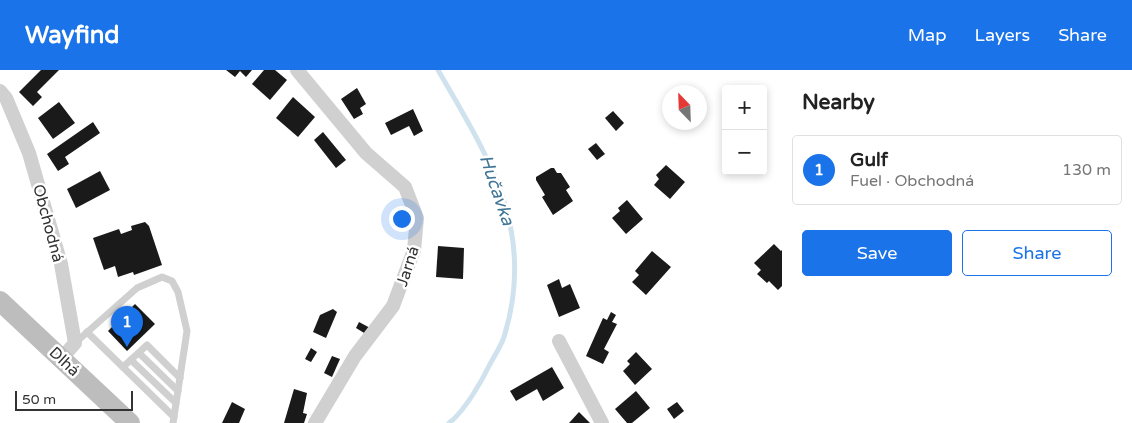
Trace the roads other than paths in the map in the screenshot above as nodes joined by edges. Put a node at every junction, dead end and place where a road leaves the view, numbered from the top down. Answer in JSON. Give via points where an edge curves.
{"nodes":[{"id":1,"x":297,"y":70,"type":"edge"},
{"id":2,"x":0,"y":91,"type":"edge"},
{"id":3,"x":0,"y":301,"type":"edge"},
{"id":4,"x":88,"y":332,"type":"junction"},
{"id":5,"x":559,"y":341,"type":"dead end"},
{"id":6,"x":69,"y":351,"type":"junction"},
{"id":7,"x":139,"y":352,"type":"junction"},
{"id":8,"x":131,"y":360,"type":"junction"},
{"id":9,"x":123,"y":367,"type":"junction"},
{"id":10,"x":180,"y":378,"type":"junction"},
{"id":11,"x":178,"y":391,"type":"junction"},
{"id":12,"x":176,"y":403,"type":"junction"},
{"id":13,"x":173,"y":420,"type":"edge"},
{"id":14,"x":130,"y":423,"type":"edge"},
{"id":15,"x":315,"y":423,"type":"edge"},
{"id":16,"x":602,"y":423,"type":"edge"}],
"edges":[{"from":1,"to":15,"type":"street","name":"Jarná","via":[[366,153],[404,187],[417,218],[414,250],[393,306],[355,356]]},
{"from":2,"to":6,"type":"street","name":"Obchodná","via":[[30,153],[61,264]]},
{"from":3,"to":6,"type":"street","name":"Dlhá"},
{"from":4,"to":6,"type":"lane"},
{"from":4,"to":9,"type":"lane"},
{"from":4,"to":10,"type":"lane","via":[[137,288],[162,277],[172,281],[178,292],[187,331]]},
{"from":5,"to":16,"type":"street"},
{"from":6,"to":14,"type":"street","name":"Dlhá"},
{"from":7,"to":8,"type":"lane"},
{"from":7,"to":10,"type":"lane","via":[[147,345]]},
{"from":7,"to":11,"type":"lane"},
{"from":8,"to":9,"type":"lane"},
{"from":8,"to":12,"type":"lane"},
{"from":9,"to":13,"type":"lane"},
{"from":10,"to":11,"type":"lane"},
{"from":11,"to":12,"type":"lane"},
{"from":12,"to":13,"type":"lane"}]}
